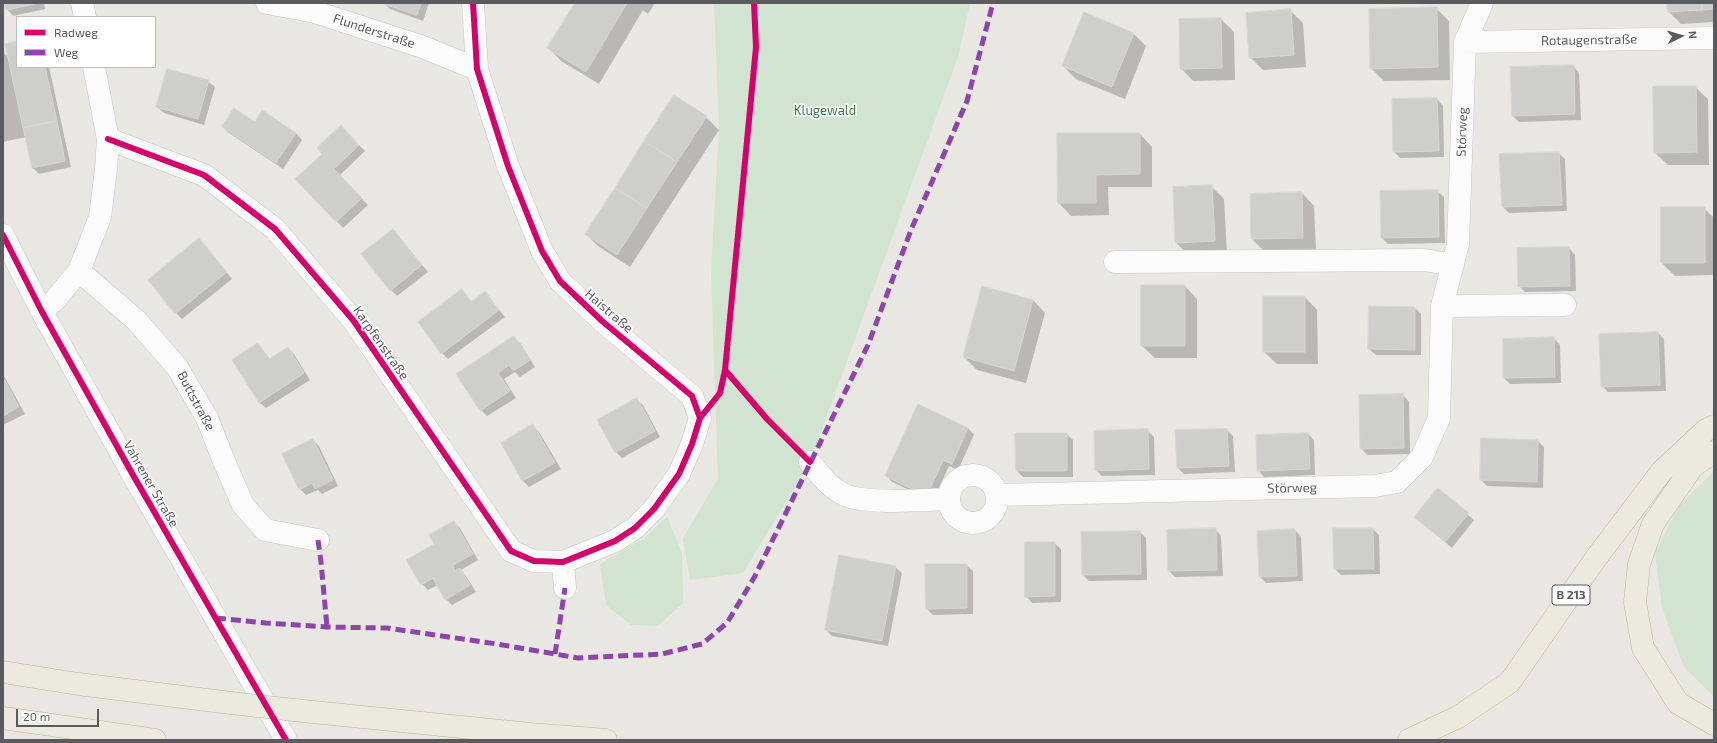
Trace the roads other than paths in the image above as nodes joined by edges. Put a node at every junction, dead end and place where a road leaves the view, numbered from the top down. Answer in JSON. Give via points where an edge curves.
{"nodes":[{"id":1,"x":82,"y":3,"type":"edge"},
{"id":2,"x":267,"y":3,"type":"edge"},
{"id":3,"x":473,"y":3,"type":"edge"},
{"id":4,"x":1482,"y":3,"type":"edge"},
{"id":5,"x":85,"y":16,"type":"edge"},
{"id":6,"x":1714,"y":38,"type":"edge"},
{"id":7,"x":1464,"y":42,"type":"junction"},
{"id":8,"x":94,"y":68,"type":"edge"},
{"id":9,"x":477,"y":69,"type":"junction"},
{"id":10,"x":108,"y":139,"type":"junction"},
{"id":11,"x":3,"y":235,"type":"edge"},
{"id":12,"x":1115,"y":262,"type":"dead end"},
{"id":13,"x":1453,"y":265,"type":"junction"},
{"id":14,"x":79,"y":270,"type":"junction"},
{"id":15,"x":1442,"y":306,"type":"junction"},
{"id":16,"x":1565,"y":306,"type":"dead end"},
{"id":17,"x":41,"y":310,"type":"junction"},
{"id":18,"x":1714,"y":426,"type":"edge"},
{"id":19,"x":1714,"y":452,"type":"edge"},
{"id":20,"x":810,"y":462,"type":"dead end"},
{"id":21,"x":997,"y":495,"type":"junction"},
{"id":22,"x":948,"y":499,"type":"junction"},
{"id":23,"x":318,"y":540,"type":"dead end"},
{"id":24,"x":564,"y":562,"type":"junction"},
{"id":25,"x":565,"y":588,"type":"dead end"},
{"id":26,"x":3,"y":672,"type":"edge"},
{"id":27,"x":3,"y":718,"type":"edge"},
{"id":28,"x":1714,"y":724,"type":"edge"},
{"id":29,"x":155,"y":740,"type":"edge"},
{"id":30,"x":286,"y":740,"type":"edge"},
{"id":31,"x":606,"y":740,"type":"edge"},
{"id":32,"x":1409,"y":740,"type":"edge"}],
"edges":[{"from":1,"to":5,"type":"street"},
{"from":2,"to":9,"type":"street","name":"Flunderstraße","via":[[315,12],[423,47]]},
{"from":3,"to":9,"type":"street","name":"Haistraße"},
{"from":4,"to":7,"type":"street","name":"Störweg"},
{"from":6,"to":7,"type":"street","name":"Rotaugenstraße"},
{"from":7,"to":13,"type":"street","name":"Störweg","via":[[1458,244]]},
{"from":8,"to":10,"type":"street"},
{"from":9,"to":24,"type":"street","name":"Haistraße","via":[[508,166],[542,252],[560,281],[602,322],[692,396],[700,418],[679,474],[654,509],[635,528],[615,540]]},
{"from":10,"to":14,"type":"street","via":[[100,217]]},
{"from":10,"to":24,"type":"street","name":"Karpfenstraße","via":[[204,175],[275,229],[353,320],[511,551],[534,561]]},
{"from":11,"to":17,"type":"street","name":"Vahrener Straße"},
{"from":12,"to":13,"type":"street","via":[[1425,260]]},
{"from":13,"to":15,"type":"street","name":"Störweg"},
{"from":14,"to":17,"type":"street","via":[[54,301]]},
{"from":14,"to":23,"type":"street","name":"Buttstraße","via":[[136,320],[177,367],[207,418],[243,505],[265,530]]},
{"from":15,"to":16,"type":"street"},
{"from":15,"to":21,"type":"street","name":"Störweg","via":[[1439,418],[1422,457],[1397,482],[1375,486]]},
{"from":17,"to":30,"type":"street","name":"Vahrener Straße"},
{"from":18,"to":32,"type":"highway","number":"B 213","via":[[1706,430],[1662,472],[1596,558],[1510,682],[1458,717]]},
{"from":19,"to":28,"type":"highway","via":[[1693,466],[1653,524],[1639,564],[1636,602],[1643,648],[1678,703]]},
{"from":20,"to":22,"type":"street","via":[[827,483],[844,495],[868,500]]},
{"from":21,"to":22,"type":"street","via":[[991,482],[978,475],[964,476],[952,485]]},
{"from":21,"to":22,"type":"street","via":[[996,509],[988,520],[975,524],[962,522],[952,512]]},
{"from":24,"to":25,"type":"street"},
{"from":26,"to":31,"type":"highway","bridge":true,"via":[[231,703]]},
{"from":27,"to":29,"type":"highway"}]}
